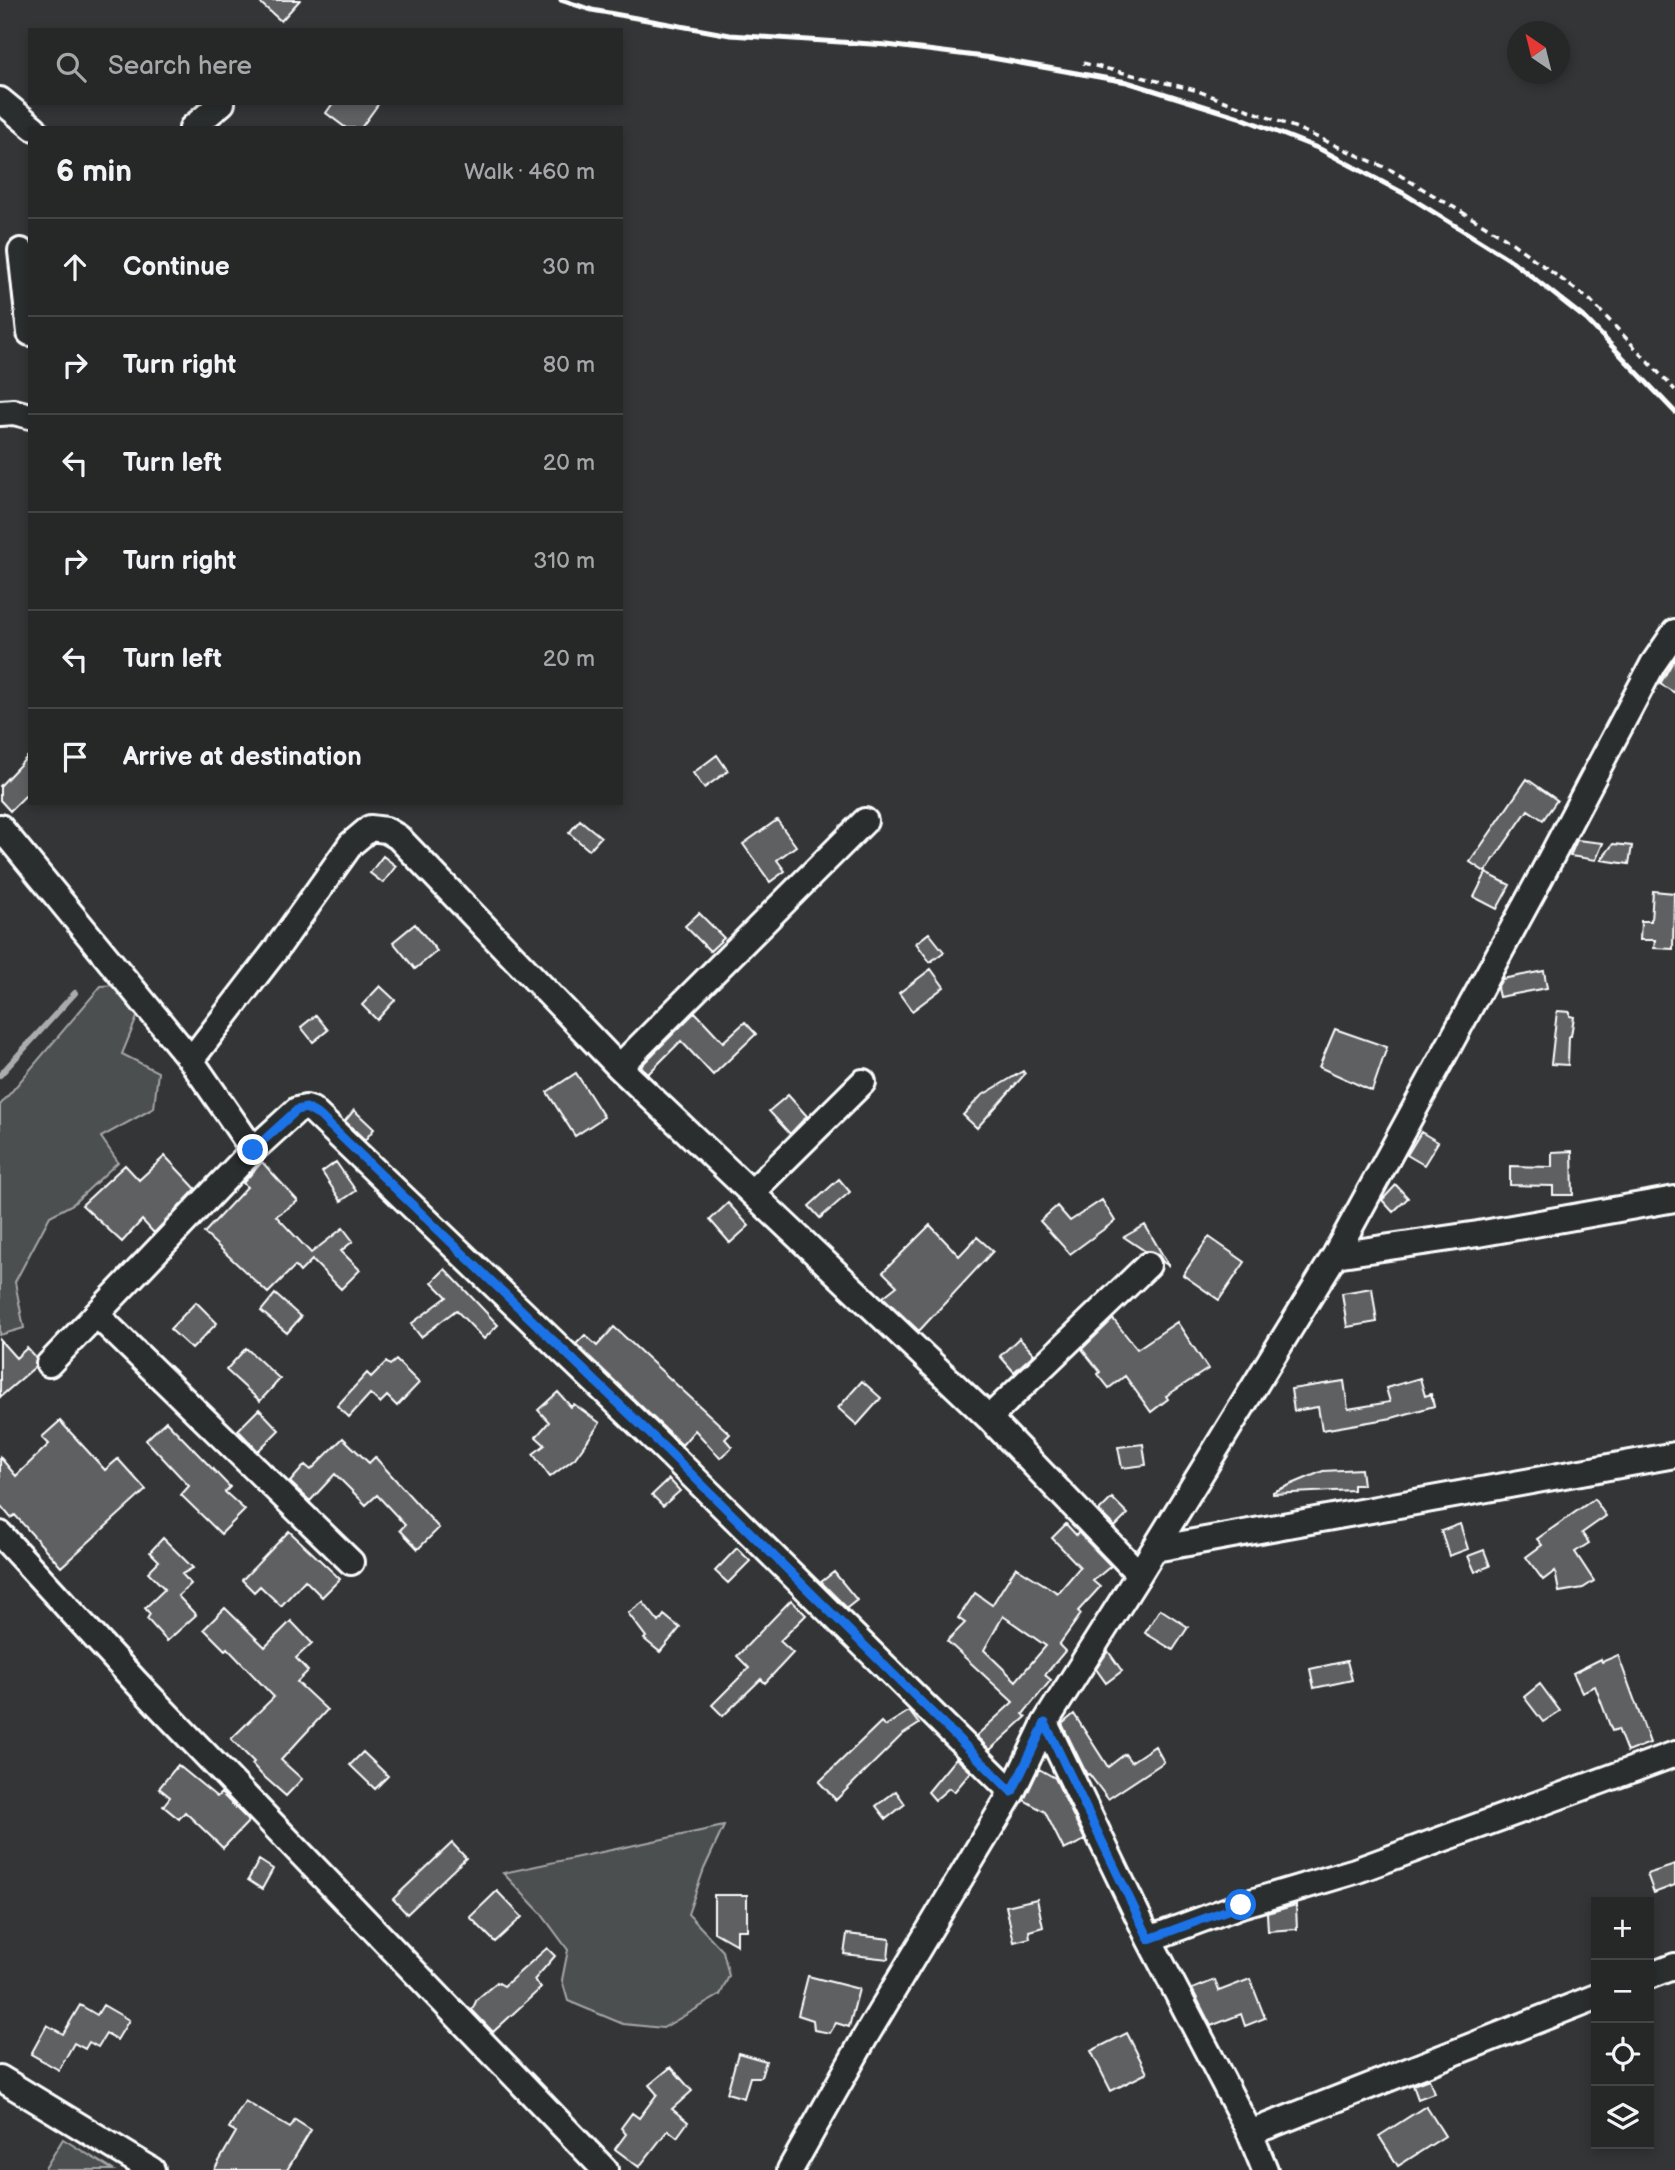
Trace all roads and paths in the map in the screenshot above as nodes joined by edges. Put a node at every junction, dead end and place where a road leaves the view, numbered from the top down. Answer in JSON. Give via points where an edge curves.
{"nodes":[{"id":1,"x":1083,"y":63,"type":"dead end"},
{"id":2,"x":0,"y":100,"type":"edge"},
{"id":3,"x":220,"y":105,"type":"edge"},
{"id":4,"x":32,"y":126,"type":"edge"},
{"id":5,"x":194,"y":126,"type":"edge"},
{"id":6,"x":17,"y":248,"type":"edge"},
{"id":7,"x":28,"y":320,"type":"edge"},
{"id":8,"x":1675,"y":390,"type":"edge"},
{"id":9,"x":0,"y":413,"type":"edge"},
{"id":10,"x":28,"y":416,"type":"edge"},
{"id":11,"x":1675,"y":632,"type":"edge"},
{"id":12,"x":865,"y":821,"type":"dead end"},
{"id":13,"x":0,"y":827,"type":"edge"},
{"id":14,"x":191,"y":1060,"type":"junction"},
{"id":15,"x":619,"y":1067,"type":"junction"},
{"id":16,"x":863,"y":1082,"type":"dead end"},
{"id":17,"x":253,"y":1150,"type":"junction"},
{"id":18,"x":752,"y":1192,"type":"junction"},
{"id":19,"x":1675,"y":1199,"type":"edge"},
{"id":20,"x":1335,"y":1255,"type":"junction"},
{"id":21,"x":1148,"y":1265,"type":"dead end"},
{"id":22,"x":97,"y":1315,"type":"junction"},
{"id":23,"x":49,"y":1364,"type":"dead end"},
{"id":24,"x":989,"y":1418,"type":"junction"},
{"id":25,"x":1675,"y":1455,"type":"edge"},
{"id":26,"x":0,"y":1534,"type":"edge"},
{"id":27,"x":1155,"y":1549,"type":"junction"},
{"id":28,"x":351,"y":1562,"type":"dead end"},
{"id":29,"x":1139,"y":1574,"type":"junction"},
{"id":30,"x":1045,"y":1723,"type":"junction"},
{"id":31,"x":1675,"y":1754,"type":"edge"},
{"id":32,"x":1012,"y":1792,"type":"junction"},
{"id":33,"x":1149,"y":1939,"type":"junction"},
{"id":34,"x":1675,"y":1966,"type":"edge"},
{"id":35,"x":1654,"y":1974,"type":"edge"},
{"id":36,"x":1591,"y":1999,"type":"edge"},
{"id":37,"x":0,"y":2078,"type":"edge"},
{"id":38,"x":1250,"y":2133,"type":"junction"},
{"id":39,"x":152,"y":2170,"type":"edge"},
{"id":40,"x":605,"y":2170,"type":"edge"},
{"id":41,"x":790,"y":2170,"type":"edge"},
{"id":42,"x":1265,"y":2170,"type":"edge"}],
"edges":[{"from":1,"to":8,"type":"path","via":[[1195,90],[1391,170],[1504,237],[1591,301]]},
{"from":2,"to":4,"type":"street"},
{"from":3,"to":5,"type":"street"},
{"from":6,"to":7,"type":"street"},
{"from":9,"to":10,"type":"street"},
{"from":11,"to":20,"type":"street","via":[[1653,664]]},
{"from":12,"to":15,"type":"street"},
{"from":13,"to":14,"type":"street"},
{"from":14,"to":15,"type":"street","via":[[351,844],[370,828],[398,837]]},
{"from":14,"to":17,"type":"street"},
{"from":15,"to":18,"type":"street"},
{"from":16,"to":18,"type":"street"},
{"from":17,"to":22,"type":"street"},
{"from":17,"to":32,"type":"street","via":[[297,1110],[306,1108],[320,1116]]},
{"from":18,"to":24,"type":"street"},
{"from":19,"to":20,"type":"street"},
{"from":20,"to":27,"type":"street"},
{"from":21,"to":24,"type":"street"},
{"from":22,"to":23,"type":"street"},
{"from":22,"to":28,"type":"street"},
{"from":24,"to":29,"type":"street"},
{"from":25,"to":27,"type":"street"},
{"from":26,"to":40,"type":"street"},
{"from":27,"to":29,"type":"street"},
{"from":29,"to":30,"type":"street"},
{"from":30,"to":32,"type":"street"},
{"from":30,"to":33,"type":"street"},
{"from":31,"to":33,"type":"street","via":[[1355,1871]]},
{"from":32,"to":41,"type":"street"},
{"from":33,"to":38,"type":"street"},
{"from":34,"to":35,"type":"street"},
{"from":36,"to":38,"type":"street"},
{"from":37,"to":39,"type":"street"},
{"from":38,"to":42,"type":"street"}]}
